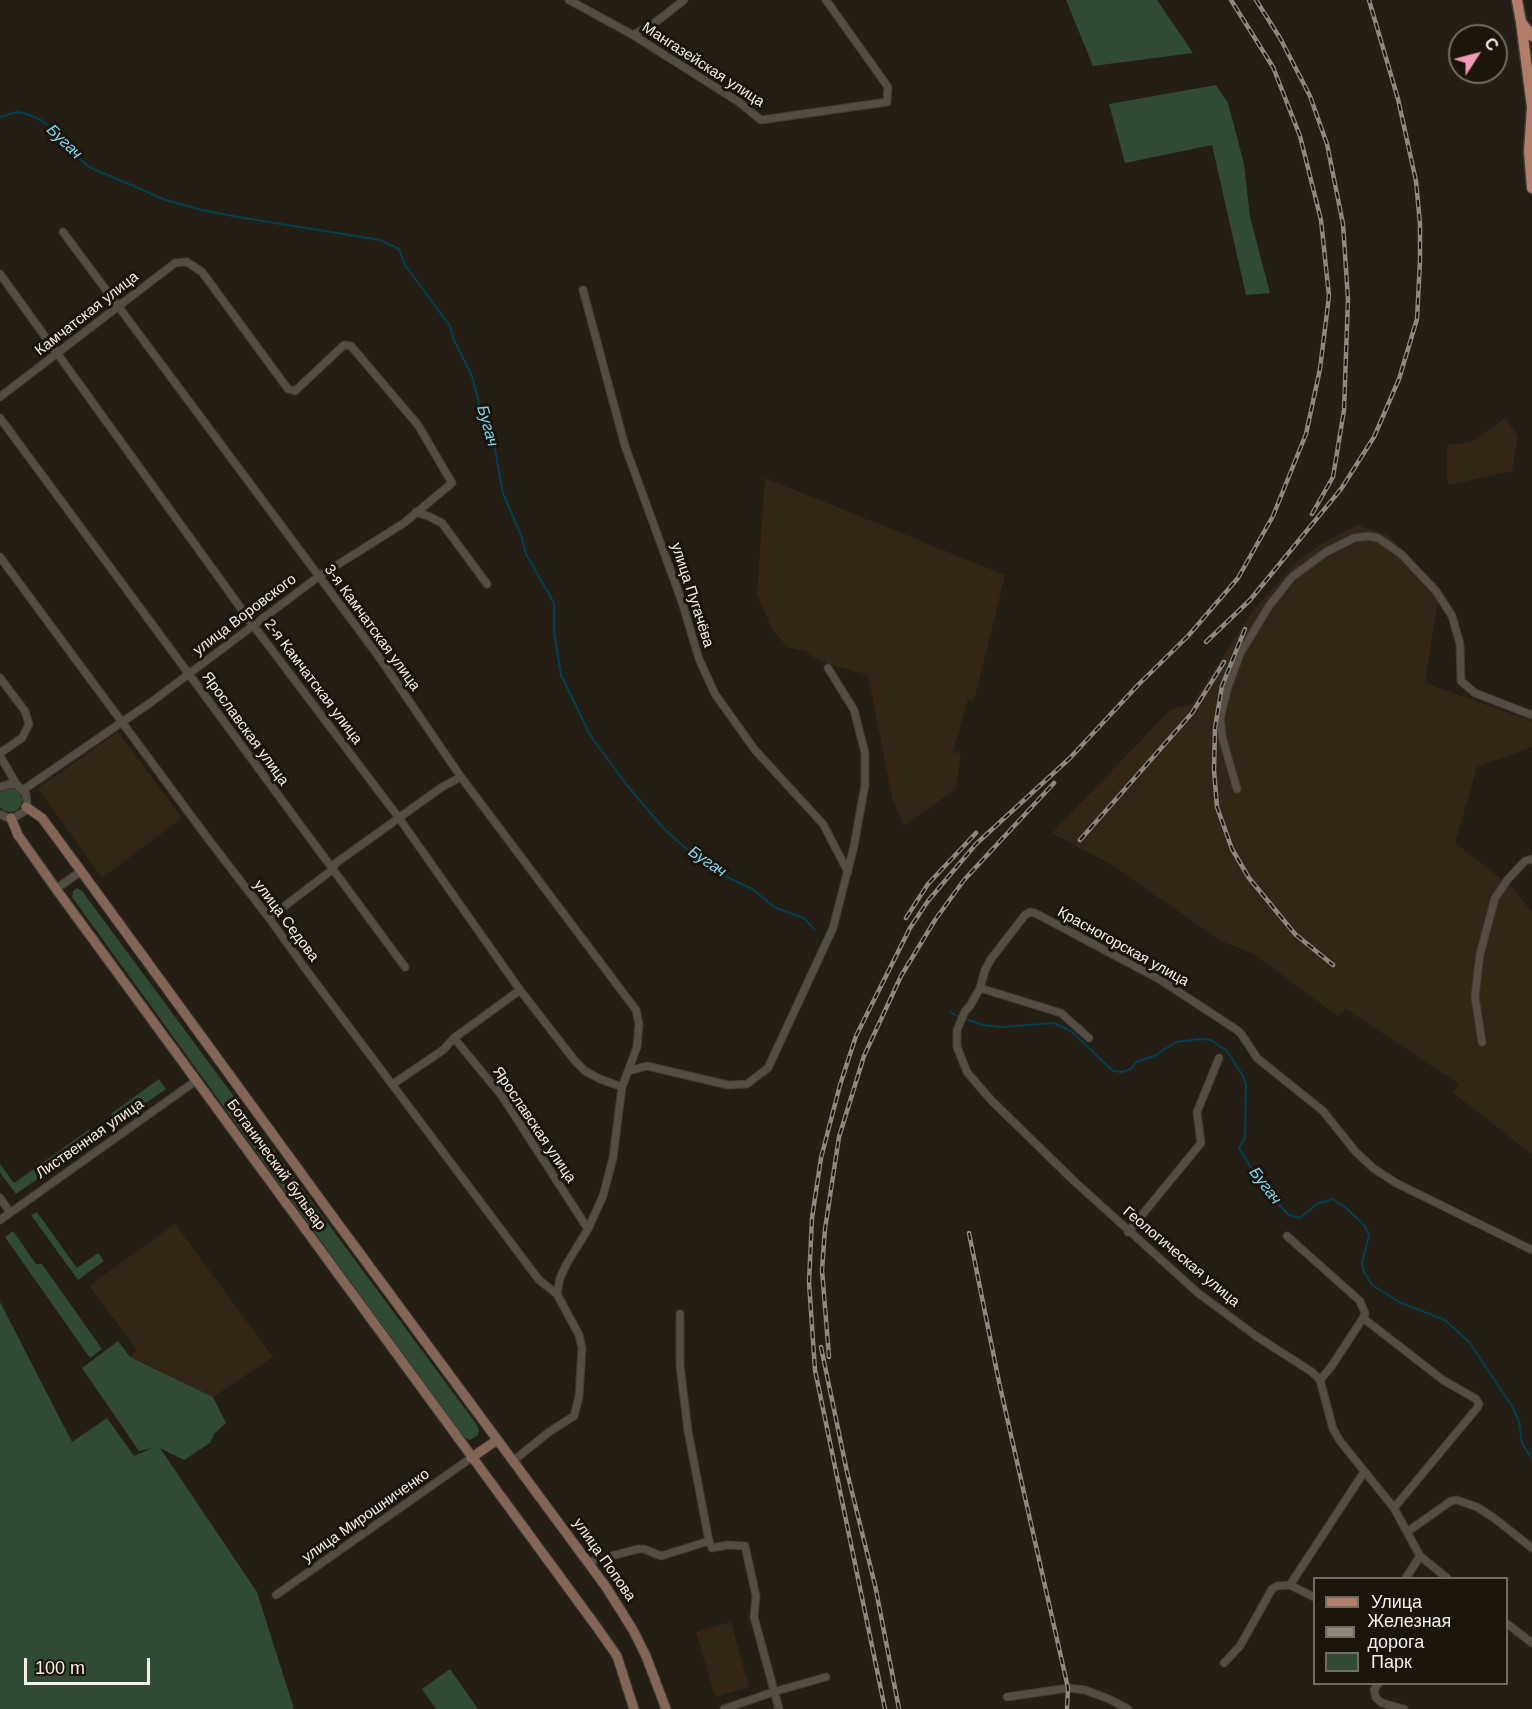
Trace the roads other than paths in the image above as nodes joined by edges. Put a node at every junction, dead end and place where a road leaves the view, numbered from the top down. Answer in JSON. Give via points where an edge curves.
{"nodes":[{"id":1,"x":569,"y":0,"type":"edge"},
{"id":2,"x":684,"y":0,"type":"edge"},
{"id":3,"x":826,"y":0,"type":"edge"},
{"id":4,"x":1517,"y":0,"type":"edge"},
{"id":5,"x":1521,"y":22,"type":"junction"},
{"id":6,"x":633,"y":35,"type":"junction"},
{"id":7,"x":1532,"y":36,"type":"edge"},
{"id":8,"x":1532,"y":188,"type":"edge"},
{"id":9,"x":63,"y":232,"type":"dead end"},
{"id":10,"x":0,"y":274,"type":"edge"},
{"id":11,"x":583,"y":290,"type":"dead end"},
{"id":12,"x":119,"y":307,"type":"junction"},
{"id":13,"x":58,"y":354,"type":"junction"},
{"id":14,"x":288,"y":389,"type":"joint"},
{"id":15,"x":0,"y":397,"type":"edge"},
{"id":16,"x":0,"y":418,"type":"edge"},
{"id":17,"x":416,"y":512,"type":"junction"},
{"id":18,"x":0,"y":557,"type":"edge"},
{"id":19,"x":318,"y":577,"type":"junction"},
{"id":20,"x":486,"y":584,"type":"dead end"},
{"id":21,"x":253,"y":625,"type":"junction"},
{"id":22,"x":828,"y":668,"type":"dead end"},
{"id":23,"x":188,"y":674,"type":"junction"},
{"id":24,"x":0,"y":678,"type":"edge"},
{"id":25,"x":1532,"y":715,"type":"edge"},
{"id":26,"x":123,"y":721,"type":"junction"},
{"id":27,"x":0,"y":755,"type":"edge"},
{"id":28,"x":461,"y":777,"type":"junction"},
{"id":29,"x":0,"y":787,"type":"edge"},
{"id":30,"x":20,"y":788,"type":"junction"},
{"id":31,"x":1237,"y":789,"type":"dead end"},
{"id":32,"x":26,"y":807,"type":"junction"},
{"id":33,"x":0,"y":814,"type":"edge"},
{"id":34,"x":11,"y":818,"type":"junction"},
{"id":35,"x":399,"y":818,"type":"junction"},
{"id":36,"x":1532,"y":859,"type":"edge"},
{"id":37,"x":332,"y":870,"type":"junction"},
{"id":38,"x":81,"y":871,"type":"junction"},
{"id":39,"x":848,"y":872,"type":"junction"},
{"id":40,"x":56,"y":889,"type":"junction"},
{"id":41,"x":269,"y":918,"type":"junction"},
{"id":42,"x":405,"y":967,"type":"dead end"},
{"id":43,"x":980,"y":988,"type":"junction"},
{"id":44,"x":520,"y":990,"type":"junction"},
{"id":45,"x":454,"y":1038,"type":"junction"},
{"id":46,"x":1089,"y":1038,"type":"dead end"},
{"id":47,"x":1482,"y":1042,"type":"dead end"},
{"id":48,"x":1219,"y":1058,"type":"dead end"},
{"id":49,"x":628,"y":1071,"type":"junction"},
{"id":50,"x":968,"y":1072,"type":"joint"},
{"id":51,"x":197,"y":1080,"type":"junction"},
{"id":52,"x":393,"y":1084,"type":"junction"},
{"id":53,"x":622,"y":1087,"type":"junction"},
{"id":54,"x":0,"y":1198,"type":"edge"},
{"id":55,"x":10,"y":1212,"type":"junction"},
{"id":56,"x":0,"y":1220,"type":"edge"},
{"id":57,"x":588,"y":1230,"type":"junction"},
{"id":58,"x":1128,"y":1232,"type":"junction"},
{"id":59,"x":1287,"y":1236,"type":"dead end"},
{"id":60,"x":1532,"y":1250,"type":"edge"},
{"id":61,"x":557,"y":1294,"type":"junction"},
{"id":62,"x":680,"y":1314,"type":"dead end"},
{"id":63,"x":1363,"y":1318,"type":"junction"},
{"id":64,"x":1320,"y":1380,"type":"junction"},
{"id":65,"x":497,"y":1440,"type":"junction"},
{"id":66,"x":471,"y":1458,"type":"junction"},
{"id":67,"x":513,"y":1461,"type":"junction"},
{"id":68,"x":1364,"y":1472,"type":"junction"},
{"id":69,"x":1394,"y":1508,"type":"junction"},
{"id":70,"x":1407,"y":1532,"type":"junction"},
{"id":71,"x":709,"y":1541,"type":"junction"},
{"id":72,"x":1532,"y":1548,"type":"edge"},
{"id":73,"x":1420,"y":1556,"type":"junction"},
{"id":74,"x":588,"y":1562,"type":"junction"},
{"id":75,"x":1407,"y":1577,"type":"edge"},
{"id":76,"x":1446,"y":1577,"type":"edge"},
{"id":77,"x":1290,"y":1585,"type":"junction"},
{"id":78,"x":276,"y":1595,"type":"dead end"},
{"id":79,"x":1313,"y":1596,"type":"edge"},
{"id":80,"x":1508,"y":1625,"type":"edge"},
{"id":81,"x":1532,"y":1643,"type":"edge"},
{"id":82,"x":1224,"y":1663,"type":"dead end"},
{"id":83,"x":826,"y":1677,"type":"dead end"},
{"id":84,"x":1377,"y":1685,"type":"edge"},
{"id":85,"x":773,"y":1692,"type":"junction"},
{"id":86,"x":1007,"y":1697,"type":"dead end"},
{"id":87,"x":634,"y":1709,"type":"edge"},
{"id":88,"x":666,"y":1709,"type":"edge"},
{"id":89,"x":724,"y":1709,"type":"edge"},
{"id":90,"x":778,"y":1709,"type":"edge"},
{"id":91,"x":1128,"y":1709,"type":"edge"},
{"id":92,"x":1404,"y":1709,"type":"edge"}],
"edges":[{"from":1,"to":6,"type":"street","name":"Мангазейская улица"},
{"from":2,"to":6,"type":"street"},
{"from":3,"to":6,"type":"street","name":"Мангазейская улица","via":[[888,87],[887,102],[761,120]]},
{"from":4,"to":5,"type":"main road"},
{"from":5,"to":7,"type":"main road"},
{"from":5,"to":8,"type":"main road","via":[[1532,107]]},
{"from":9,"to":12,"type":"street","name":"3-я Камчатская улица"},
{"from":10,"to":13,"type":"street","name":"2-я Камчатская улица"},
{"from":11,"to":39,"type":"street","name":"улица Пугачёва","via":[[625,446],[699,659],[715,694],[755,750],[823,824]]},
{"from":12,"to":13,"type":"street","name":"Камчатская улица"},
{"from":12,"to":14,"type":"street","name":"Камчатская улица","via":[[175,263],[187,262],[202,272]]},
{"from":12,"to":19,"type":"street","name":"3-я Камчатская улица"},
{"from":13,"to":15,"type":"street","name":"Камчатская улица"},
{"from":13,"to":21,"type":"street","name":"2-я Камчатская улица"},
{"from":14,"to":17,"type":"street","name":"улица Воровского","via":[[295,391],[344,345],[351,346],[418,425],[451,478],[450,487]]},
{"from":16,"to":23,"type":"street","name":"Ярославская улица"},
{"from":17,"to":19,"type":"street","name":"улица Воровского"},
{"from":17,"to":20,"type":"street","via":[[442,523]]},
{"from":18,"to":26,"type":"street","name":"улица Седова"},
{"from":19,"to":21,"type":"street","name":"улица Воровского"},
{"from":19,"to":28,"type":"street","name":"3-я Камчатская улица","via":[[379,657]]},
{"from":21,"to":23,"type":"street","name":"улица Воровского"},
{"from":21,"to":35,"type":"street","name":"2-я Камчатская улица"},
{"from":22,"to":39,"type":"street","via":[[854,710],[865,753],[865,785]]},
{"from":23,"to":26,"type":"street","name":"улица Воровского"},
{"from":23,"to":37,"type":"street","name":"Ярославская улица"},
{"from":24,"to":27,"type":"street","via":[[29,724],[22,738]]},
{"from":25,"to":31,"type":"street","via":[[1475,693],[1461,681],[1460,644],[1452,616],[1436,591],[1401,554],[1378,538],[1354,538],[1326,552],[1292,577],[1240,654],[1220,719]]},
{"from":26,"to":30,"type":"street","name":"улица Воровского"},
{"from":26,"to":41,"type":"street","name":"улица Седова"},
{"from":27,"to":30,"type":"street"},
{"from":28,"to":35,"type":"street"},
{"from":28,"to":49,"type":"street","name":"3-я Камчатская улица","via":[[636,1010],[637,1047]]},
{"from":29,"to":30,"type":"street","via":[[9,784]]},
{"from":30,"to":32,"type":"street","via":[[27,798]]},
{"from":32,"to":34,"type":"street","via":[[22,814]]},
{"from":32,"to":38,"type":"street","name":"Ботанический бульвар","via":[[42,818]]},
{"from":33,"to":34,"type":"street"},
{"from":34,"to":40,"type":"street","name":"Ботанический бульвар","via":[[18,835]]},
{"from":35,"to":37,"type":"street","via":[[336,863]]},
{"from":35,"to":44,"type":"street","name":"2-я Камчатская улица"},
{"from":36,"to":47,"type":"street","via":[[1525,861],[1495,898],[1480,954],[1474,997]]},
{"from":37,"to":41,"type":"street"},
{"from":37,"to":42,"type":"street","name":"Ярославская улица"},
{"from":38,"to":40,"type":"street"},
{"from":38,"to":65,"type":"street","name":"Ботанический бульвар"},
{"from":39,"to":49,"type":"street","via":[[829,938],[768,1068],[747,1084],[728,1085],[647,1066]]},
{"from":40,"to":51,"type":"street","name":"Ботанический бульвар"},
{"from":41,"to":52,"type":"street","name":"улица Седова"},
{"from":43,"to":46,"type":"street","via":[[1061,1013]]},
{"from":43,"to":50,"type":"street","name":"Красногорская улица","via":[[957,1030],[957,1047]]},
{"from":43,"to":60,"type":"street","name":"Красногорская улица","via":[[991,959],[1025,915],[1035,913],[1158,979],[1237,1030],[1257,1058],[1323,1111],[1373,1168]]},
{"from":44,"to":45,"type":"street"},
{"from":44,"to":53,"type":"street","name":"2-я Камчатская улица","via":[[585,1071]]},
{"from":45,"to":52,"type":"street"},
{"from":45,"to":57,"type":"street","name":"Ярославская улица","via":[[502,1096]]},
{"from":48,"to":58,"type":"street","via":[[1197,1113],[1201,1143]]},
{"from":49,"to":53,"type":"street","name":"3-я Камчатская улица"},
{"from":50,"to":58,"type":"street","name":"Геологическая улица","via":[[991,1100]]},
{"from":51,"to":55,"type":"street","name":"Лиственная улица"},
{"from":51,"to":66,"type":"street","name":"Ботанический бульвар"},
{"from":52,"to":61,"type":"street","name":"улица Седова","via":[[539,1280]]},
{"from":53,"to":57,"type":"street","name":"3-я Камчатская улица","via":[[613,1158],[603,1196]]},
{"from":54,"to":55,"type":"street"},
{"from":55,"to":56,"type":"street","name":"Лиственная улица"},
{"from":57,"to":61,"type":"street","name":"3-я Камчатская улица","via":[[566,1264]]},
{"from":58,"to":64,"type":"street","name":"Геологическая улица","via":[[1198,1293]]},
{"from":59,"to":63,"type":"street","via":[[1360,1301]]},
{"from":61,"to":67,"type":"street","via":[[582,1348],[574,1416]]},
{"from":62,"to":71,"type":"street","via":[[680,1366],[688,1431]]},
{"from":63,"to":64,"type":"street"},
{"from":63,"to":69,"type":"street","via":[[1479,1404]]},
{"from":64,"to":68,"type":"street","via":[[1333,1429]]},
{"from":65,"to":66,"type":"street"},
{"from":65,"to":67,"type":"street","name":"улица Попова"},
{"from":66,"to":78,"type":"street","name":"улица Мирошниченко"},
{"from":66,"to":87,"type":"street","via":[[617,1656]]},
{"from":67,"to":74,"type":"street","name":"улица Попова"},
{"from":68,"to":69,"type":"street"},
{"from":68,"to":77,"type":"street"},
{"from":69,"to":70,"type":"street"},
{"from":70,"to":72,"type":"street","via":[[1457,1500],[1494,1518]]},
{"from":70,"to":73,"type":"street"},
{"from":71,"to":74,"type":"street","via":[[661,1556],[638,1549]]},
{"from":71,"to":85,"type":"street","via":[[712,1548],[745,1546],[756,1596],[754,1617]]},
{"from":73,"to":75,"type":"street"},
{"from":73,"to":76,"type":"street"},
{"from":74,"to":88,"type":"street","name":"улица Попова","via":[[633,1630]]},
{"from":77,"to":79,"type":"street"},
{"from":77,"to":82,"type":"street","via":[[1272,1590],[1240,1646]]},
{"from":80,"to":81,"type":"street"},
{"from":83,"to":85,"type":"street"},
{"from":84,"to":92,"type":"street","via":[[1376,1698]]},
{"from":85,"to":89,"type":"street"},
{"from":85,"to":90,"type":"street"},
{"from":86,"to":91,"type":"street","via":[[1068,1688],[1085,1690]]}]}
